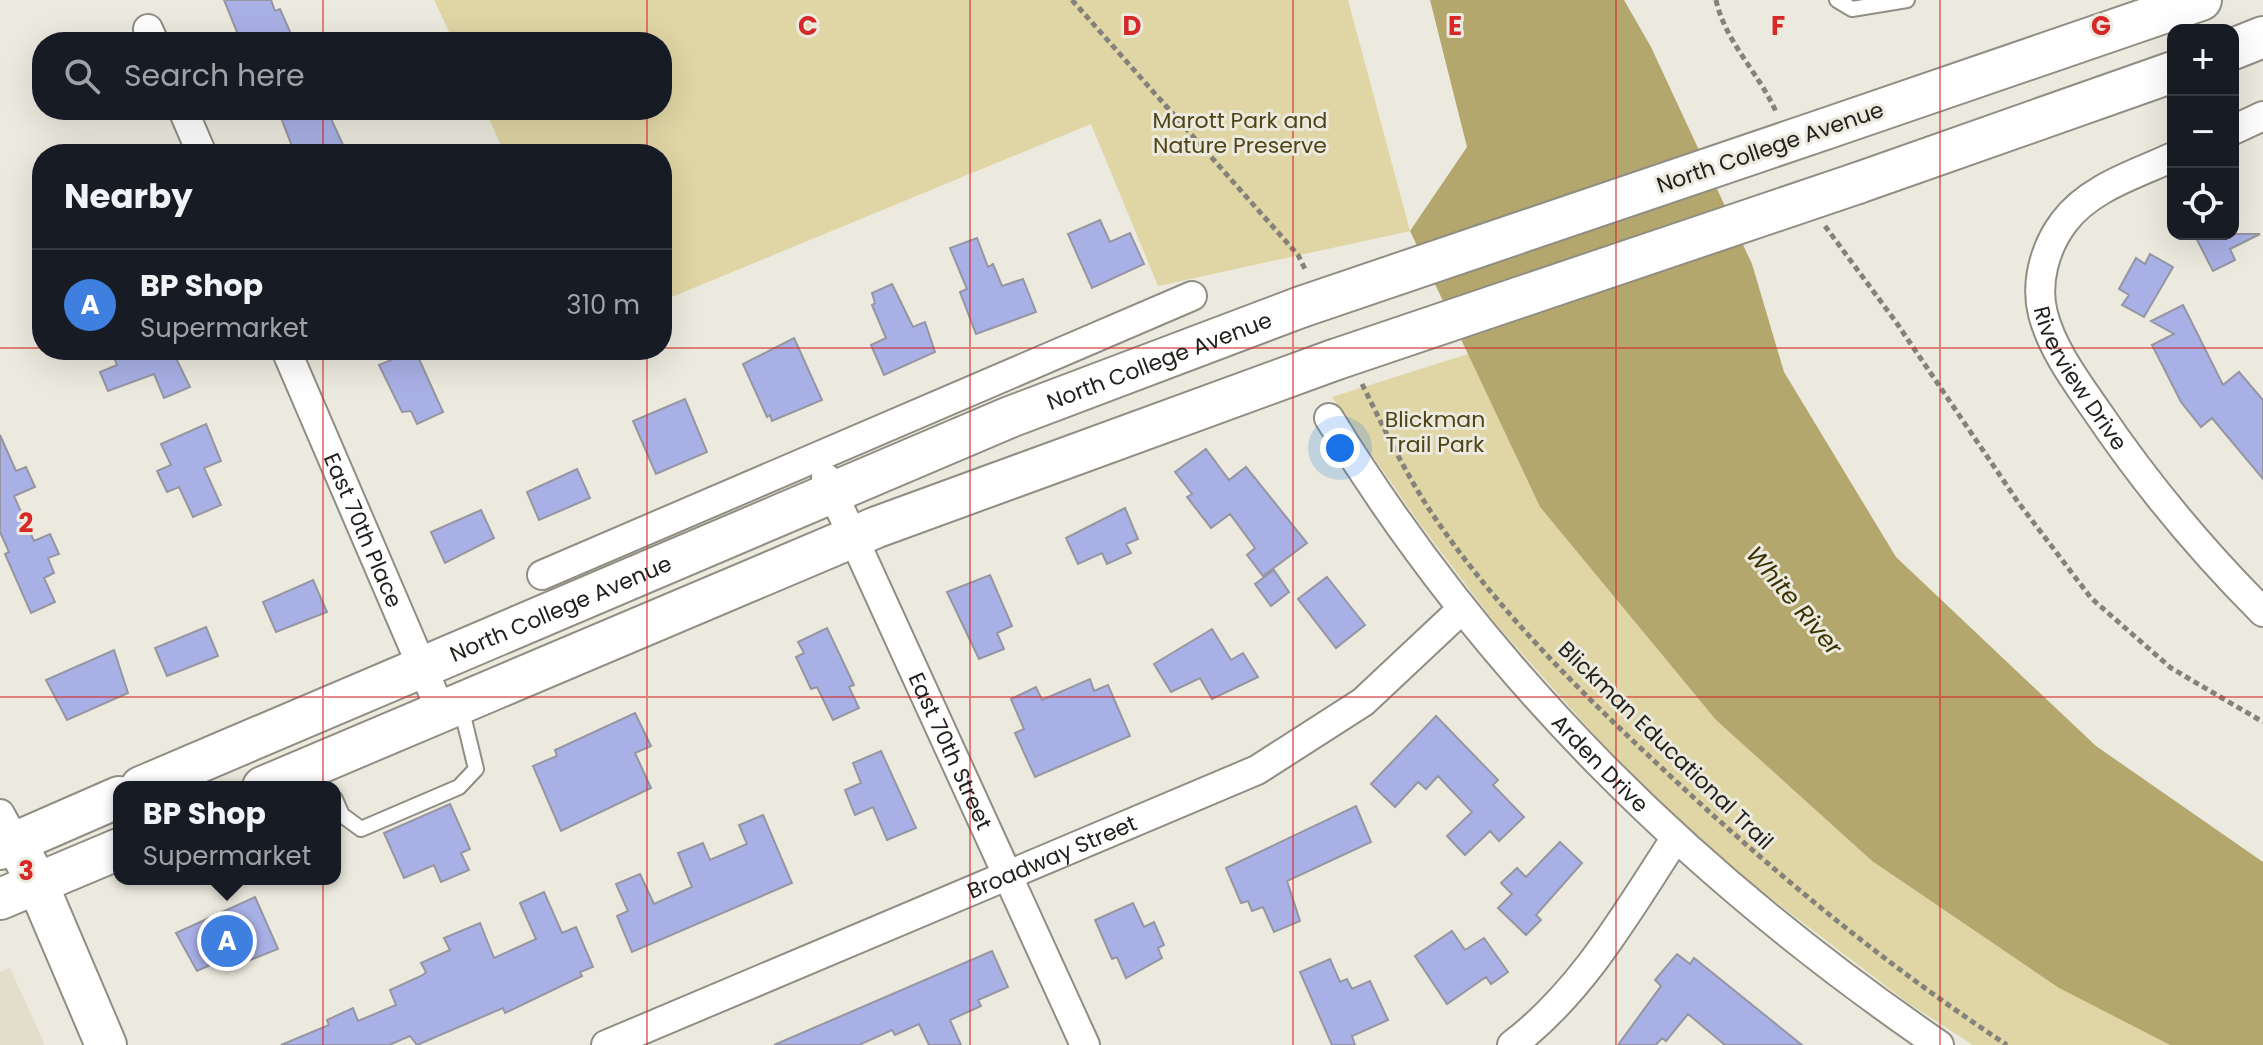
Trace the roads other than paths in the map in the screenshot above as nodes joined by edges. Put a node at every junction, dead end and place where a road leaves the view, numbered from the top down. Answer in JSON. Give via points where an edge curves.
{"nodes":[{"id":1,"x":1837,"y":0,"type":"edge"},
{"id":2,"x":1907,"y":0,"type":"edge"},
{"id":3,"x":2201,"y":0,"type":"edge"},
{"id":4,"x":2263,"y":37,"type":"edge"},
{"id":5,"x":2239,"y":47,"type":"edge"},
{"id":6,"x":2167,"y":74,"type":"edge"},
{"id":7,"x":2263,"y":116,"type":"edge"},
{"id":8,"x":187,"y":120,"type":"edge"},
{"id":9,"x":2239,"y":127,"type":"edge"},
{"id":10,"x":198,"y":144,"type":"edge"},
{"id":11,"x":2167,"y":160,"type":"edge"},
{"id":12,"x":1192,"y":296,"type":"dead end"},
{"id":13,"x":290,"y":360,"type":"edge"},
{"id":14,"x":1329,"y":418,"type":"dead end"},
{"id":15,"x":825,"y":475,"type":"junction"},
{"id":16,"x":853,"y":537,"type":"junction"},
{"id":17,"x":542,"y":575,"type":"dead end"},
{"id":18,"x":1461,"y":610,"type":"junction"},
{"id":19,"x":2263,"y":612,"type":"edge"},
{"id":20,"x":422,"y":667,"type":"junction"},
{"id":21,"x":451,"y":707,"type":"junction"},
{"id":22,"x":155,"y":781,"type":"edge"},
{"id":23,"x":328,"y":781,"type":"edge"},
{"id":24,"x":113,"y":799,"type":"edge"},
{"id":25,"x":341,"y":813,"type":"edge"},
{"id":26,"x":5,"y":835,"type":"edge"},
{"id":27,"x":1675,"y":839,"type":"junction"},
{"id":28,"x":113,"y":851,"type":"edge"},
{"id":29,"x":1007,"y":875,"type":"junction"},
{"id":30,"x":37,"y":883,"type":"junction"},
{"id":31,"x":0,"y":899,"type":"edge"},
{"id":32,"x":106,"y":1045,"type":"edge"},
{"id":33,"x":606,"y":1045,"type":"edge"},
{"id":34,"x":1085,"y":1045,"type":"edge"},
{"id":35,"x":1512,"y":1045,"type":"edge"},
{"id":36,"x":1939,"y":1045,"type":"edge"}],
"edges":[{"from":1,"to":2,"type":"lane","via":[[1852,9]]},
{"from":3,"to":15,"type":"main road","name":"North College Avenue","bridge":true,"via":[[1825,129],[1307,295],[1074,391]]},
{"from":4,"to":5,"type":"main road"},
{"from":6,"to":16,"type":"main road","bridge":true,"via":[[1346,368]]},
{"from":7,"to":9,"type":"street"},
{"from":8,"to":10,"type":"street"},
{"from":11,"to":19,"type":"street","name":"Riverview Drive","via":[[2094,195],[2066,219],[2042,271],[2043,315],[2080,389],[2148,486]]},
{"from":12,"to":15,"type":"street","name":"North College Avenue"},
{"from":13,"to":20,"type":"street","name":"East 70th Place"},
{"from":14,"to":18,"type":"street","name":"Arden Drive","via":[[1395,522]]},
{"from":15,"to":16,"type":"street","name":"East 70th Street"},
{"from":15,"to":17,"type":"street","name":"North College Avenue"},
{"from":15,"to":20,"type":"main road","name":"North College Avenue"},
{"from":16,"to":21,"type":"main road"},
{"from":16,"to":29,"type":"street","name":"East 70th Street"},
{"from":18,"to":27,"type":"street","name":"Arden Drive","via":[[1579,747]]},
{"from":18,"to":29,"type":"street","name":"Broadway Street","via":[[1382,686],[1288,752],[1257,770]]},
{"from":20,"to":21,"type":"street","name":"East 70th Place"},
{"from":20,"to":22,"type":"main road","name":"North College Avenue"},
{"from":21,"to":23,"type":"main road"},
{"from":21,"to":25,"type":"lane","via":[[464,728],[476,769],[459,787],[361,829]]},
{"from":24,"to":26,"type":"main road"},
{"from":26,"to":30,"type":"main road"},
{"from":27,"to":35,"type":"street","via":[[1587,971]]},
{"from":27,"to":36,"type":"street","name":"Arden Drive","via":[[1763,913]]},
{"from":28,"to":30,"type":"main road"},
{"from":29,"to":33,"type":"street","name":"Broadway Street"},
{"from":29,"to":34,"type":"street","name":"East 70th Street"},
{"from":30,"to":31,"type":"main road"},
{"from":30,"to":32,"type":"main road"}]}
